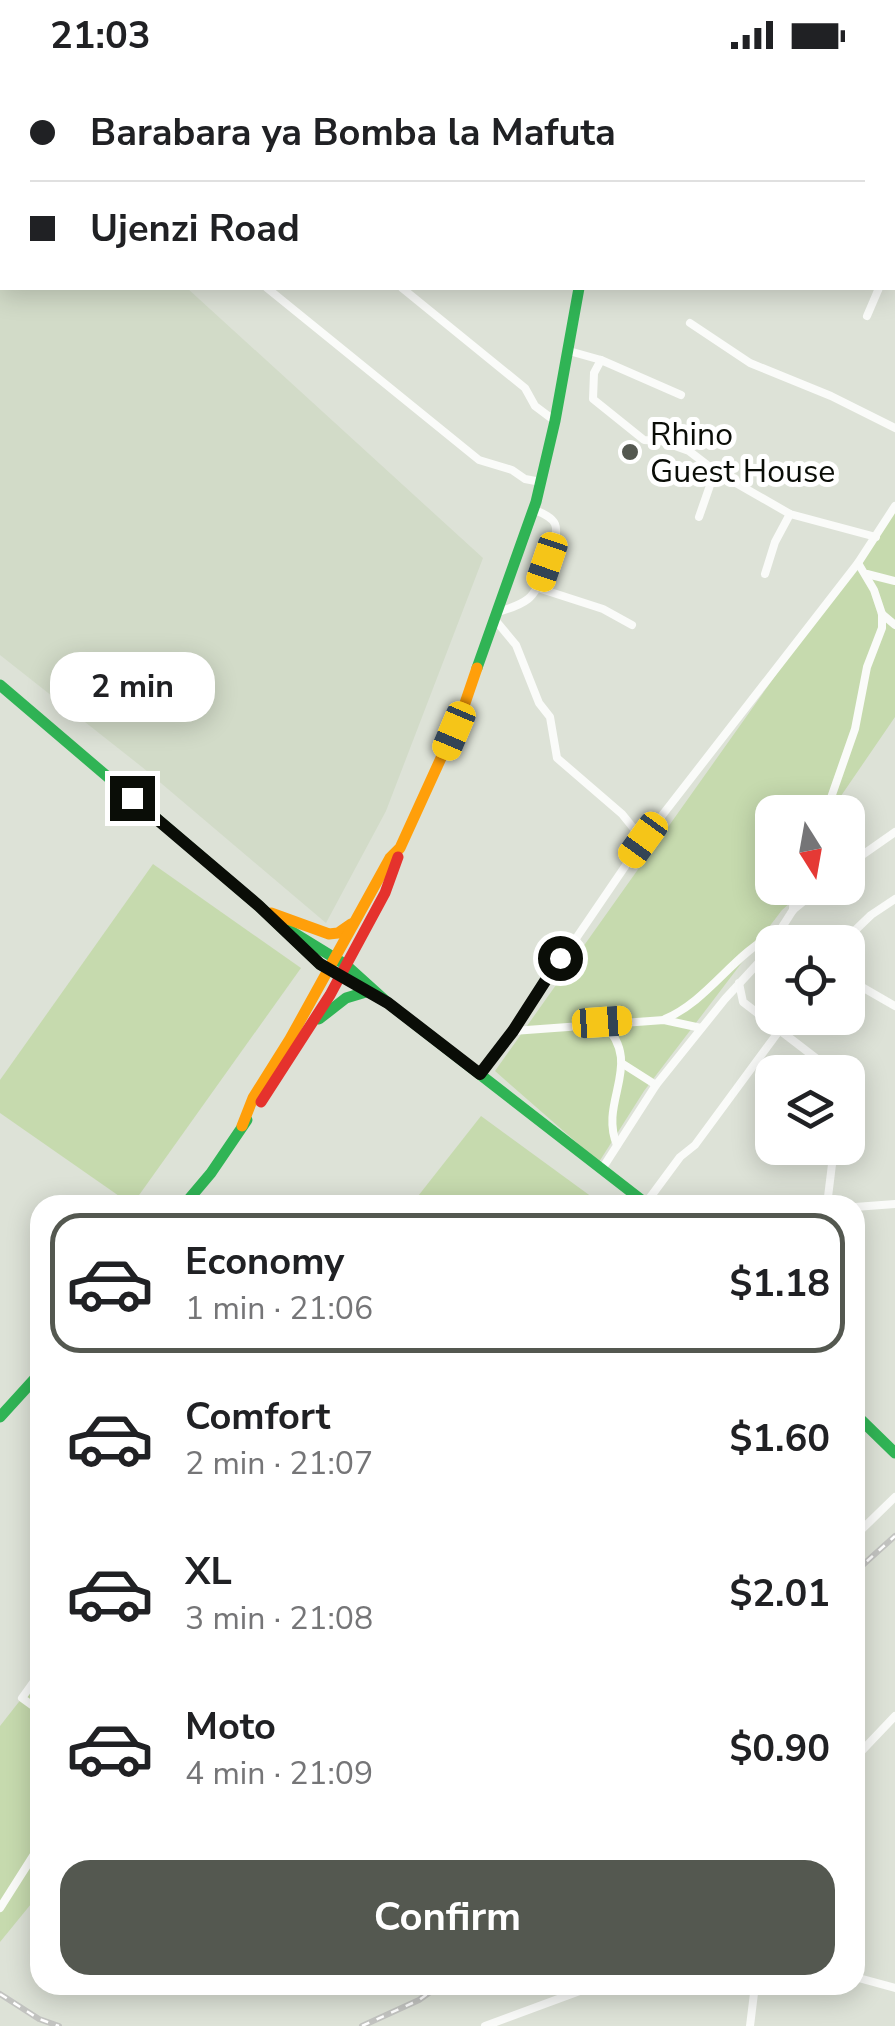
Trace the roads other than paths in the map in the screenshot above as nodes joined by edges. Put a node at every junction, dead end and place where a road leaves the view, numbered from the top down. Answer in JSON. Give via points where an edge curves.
{"nodes":[{"id":1,"x":269,"y":290,"type":"edge"},
{"id":2,"x":404,"y":290,"type":"edge"},
{"id":3,"x":579,"y":290,"type":"edge"},
{"id":4,"x":878,"y":290,"type":"edge"},
{"id":5,"x":868,"y":316,"type":"dead end"},
{"id":6,"x":690,"y":323,"type":"dead end"},
{"id":7,"x":568,"y":351,"type":"junction"},
{"id":8,"x":600,"y":360,"type":"junction"},
{"id":9,"x":682,"y":395,"type":"dead end"},
{"id":10,"x":555,"y":421,"type":"junction"},
{"id":11,"x":895,"y":428,"type":"edge"},
{"id":12,"x":716,"y":471,"type":"junction"},
{"id":13,"x":542,"y":482,"type":"junction"},
{"id":14,"x":895,"y":506,"type":"edge"},
{"id":15,"x":534,"y":508,"type":"junction"},
{"id":16,"x":790,"y":514,"type":"junction"},
{"id":17,"x":699,"y":516,"type":"dead end"},
{"id":18,"x":876,"y":538,"type":"junction"},
{"id":19,"x":858,"y":564,"type":"junction"},
{"id":20,"x":765,"y":574,"type":"dead end"},
{"id":21,"x":866,"y":574,"type":"junction"},
{"id":22,"x":895,"y":582,"type":"edge"},
{"id":23,"x":538,"y":588,"type":"junction"},
{"id":24,"x":497,"y":617,"type":"junction"},
{"id":25,"x":890,"y":617,"type":"edge"},
{"id":26,"x":632,"y":625,"type":"dead end"},
{"id":27,"x":0,"y":685,"type":"edge"},
{"id":28,"x":832,"y":795,"type":"edge"},
{"id":29,"x":895,"y":832,"type":"edge"},
{"id":30,"x":643,"y":840,"type":"junction"},
{"id":31,"x":400,"y":848,"type":"junction"},
{"id":32,"x":865,"y":853,"type":"edge"},
{"id":33,"x":895,"y":899,"type":"edge"},
{"id":34,"x":793,"y":905,"type":"edge"},
{"id":35,"x":799,"y":905,"type":"edge"},
{"id":36,"x":259,"y":906,"type":"junction"},
{"id":37,"x":793,"y":910,"type":"junction"},
{"id":38,"x":358,"y":918,"type":"junction"},
{"id":39,"x":782,"y":925,"type":"edge"},
{"id":40,"x":861,"y":925,"type":"edge"},
{"id":41,"x":755,"y":945,"type":"edge"},
{"id":42,"x":755,"y":966,"type":"edge"},
{"id":43,"x":337,"y":968,"type":"junction"},
{"id":44,"x":740,"y":983,"type":"junction"},
{"id":45,"x":865,"y":989,"type":"edge"},
{"id":46,"x":366,"y":992,"type":"junction"},
{"id":47,"x":725,"y":998,"type":"junction"},
{"id":48,"x":744,"y":1002,"type":"junction"},
{"id":49,"x":388,"y":1003,"type":"junction"},
{"id":50,"x":895,"y":1006,"type":"edge"},
{"id":51,"x":755,"y":1011,"type":"edge"},
{"id":52,"x":664,"y":1020,"type":"junction"},
{"id":53,"x":602,"y":1022,"type":"junction"},
{"id":54,"x":311,"y":1026,"type":"junction"},
{"id":55,"x":701,"y":1028,"type":"junction"},
{"id":56,"x":513,"y":1031,"type":"junction"},
{"id":57,"x":776,"y":1035,"type":"edge"},
{"id":58,"x":784,"y":1035,"type":"edge"},
{"id":59,"x":811,"y":1055,"type":"edge"},
{"id":60,"x":623,"y":1064,"type":"junction"},
{"id":61,"x":480,"y":1074,"type":"junction"},
{"id":62,"x":656,"y":1086,"type":"junction"},
{"id":63,"x":242,"y":1126,"type":"junction"},
{"id":64,"x":617,"y":1145,"type":"junction"},
{"id":65,"x":832,"y":1165,"type":"edge"},
{"id":66,"x":602,"y":1169,"type":"junction"},
{"id":67,"x":192,"y":1195,"type":"edge"},
{"id":68,"x":635,"y":1195,"type":"edge"},
{"id":69,"x":653,"y":1195,"type":"edge"},
{"id":70,"x":828,"y":1195,"type":"edge"},
{"id":71,"x":895,"y":1204,"type":"edge"},
{"id":72,"x":865,"y":1206,"type":"edge"},
{"id":73,"x":30,"y":1384,"type":"edge"},
{"id":74,"x":0,"y":1416,"type":"edge"},
{"id":75,"x":865,"y":1424,"type":"edge"},
{"id":76,"x":895,"y":1453,"type":"edge"},
{"id":77,"x":895,"y":1497,"type":"edge"},
{"id":78,"x":865,"y":1526,"type":"edge"},
{"id":79,"x":895,"y":1716,"type":"edge"},
{"id":80,"x":887,"y":1725,"type":"junction"},
{"id":81,"x":895,"y":1733,"type":"edge"},
{"id":82,"x":865,"y":1748,"type":"edge"},
{"id":83,"x":30,"y":1861,"type":"edge"},
{"id":84,"x":0,"y":1908,"type":"edge"},
{"id":85,"x":865,"y":1980,"type":"edge"},
{"id":86,"x":895,"y":1988,"type":"edge"},
{"id":87,"x":569,"y":1995,"type":"edge"},
{"id":88,"x":754,"y":1995,"type":"edge"},
{"id":89,"x":487,"y":2026,"type":"edge"},
{"id":90,"x":750,"y":2026,"type":"edge"}],
"edges":[{"from":1,"to":13,"type":"street","via":[[479,460]]},
{"from":2,"to":10,"type":"street","via":[[525,388]]},
{"from":3,"to":7,"type":"main road"},
{"from":4,"to":5,"type":"street"},
{"from":6,"to":11,"type":"street","via":[[750,363]]},
{"from":7,"to":8,"type":"street"},
{"from":7,"to":10,"type":"main road"},
{"from":8,"to":9,"type":"street"},
{"from":8,"to":12,"type":"street","via":[[594,399],[644,440],[689,451]]},
{"from":10,"to":13,"type":"main road"},
{"from":12,"to":16,"type":"street"},
{"from":12,"to":17,"type":"street"},
{"from":13,"to":15,"type":"main road"},
{"from":14,"to":18,"type":"street"},
{"from":15,"to":23,"type":"street","via":[[556,526]]},
{"from":15,"to":24,"type":"main road"},
{"from":16,"to":18,"type":"street"},
{"from":16,"to":20,"type":"street"},
{"from":18,"to":19,"type":"street"},
{"from":19,"to":21,"type":"street"},
{"from":19,"to":30,"type":"street"},
{"from":21,"to":22,"type":"street"},
{"from":21,"to":25,"type":"street"},
{"from":23,"to":24,"type":"street"},
{"from":23,"to":26,"type":"street"},
{"from":24,"to":30,"type":"street","via":[[550,717],[557,758]]},
{"from":24,"to":31,"type":"main road"},
{"from":25,"to":28,"type":"street","via":[[867,667]]},
{"from":27,"to":36,"type":"main road"},
{"from":29,"to":32,"type":"street"},
{"from":30,"to":56,"type":"street"},
{"from":31,"to":38,"type":"main road"},
{"from":31,"to":43,"type":"main road","via":[[392,877]]},
{"from":33,"to":40,"type":"street"},
{"from":34,"to":37,"type":"street"},
{"from":35,"to":37,"type":"street"},
{"from":36,"to":38,"type":"main road","via":[[329,934]]},
{"from":36,"to":43,"type":"main road"},
{"from":37,"to":39,"type":"street"},
{"from":38,"to":43,"type":"main road"},
{"from":41,"to":52,"type":"street","via":[[689,1007]]},
{"from":42,"to":44,"type":"street"},
{"from":43,"to":46,"type":"main road"},
{"from":43,"to":49,"type":"main road"},
{"from":43,"to":54,"type":"main road"},
{"from":43,"to":63,"type":"main road","via":[[253,1098]]},
{"from":44,"to":47,"type":"street"},
{"from":44,"to":48,"type":"street"},
{"from":45,"to":50,"type":"street"},
{"from":46,"to":49,"type":"main road"},
{"from":46,"to":54,"type":"main road","via":[[341,1000]]},
{"from":47,"to":48,"type":"street"},
{"from":47,"to":55,"type":"street"},
{"from":48,"to":51,"type":"street"},
{"from":49,"to":61,"type":"main road"},
{"from":52,"to":53,"type":"street"},
{"from":52,"to":55,"type":"street"},
{"from":53,"to":56,"type":"street"},
{"from":53,"to":60,"type":"street","via":[[614,1034]]},
{"from":54,"to":63,"type":"main road"},
{"from":55,"to":62,"type":"street"},
{"from":56,"to":61,"type":"street"},
{"from":57,"to":69,"type":"street"},
{"from":58,"to":59,"type":"street"},
{"from":60,"to":62,"type":"street"},
{"from":60,"to":64,"type":"street","via":[[612,1114]]},
{"from":61,"to":66,"type":"main road"},
{"from":62,"to":64,"type":"street"},
{"from":63,"to":67,"type":"main road"},
{"from":64,"to":66,"type":"street"},
{"from":65,"to":70,"type":"street"},
{"from":66,"to":68,"type":"main road"},
{"from":71,"to":72,"type":"street"},
{"from":73,"to":74,"type":"main road"},
{"from":75,"to":76,"type":"main road"},
{"from":77,"to":78,"type":"street"},
{"from":79,"to":80,"type":"street"},
{"from":80,"to":81,"type":"street"},
{"from":80,"to":82,"type":"street"},
{"from":83,"to":84,"type":"street"},
{"from":85,"to":86,"type":"street"},
{"from":87,"to":89,"type":"street"},
{"from":88,"to":90,"type":"street"}]}
